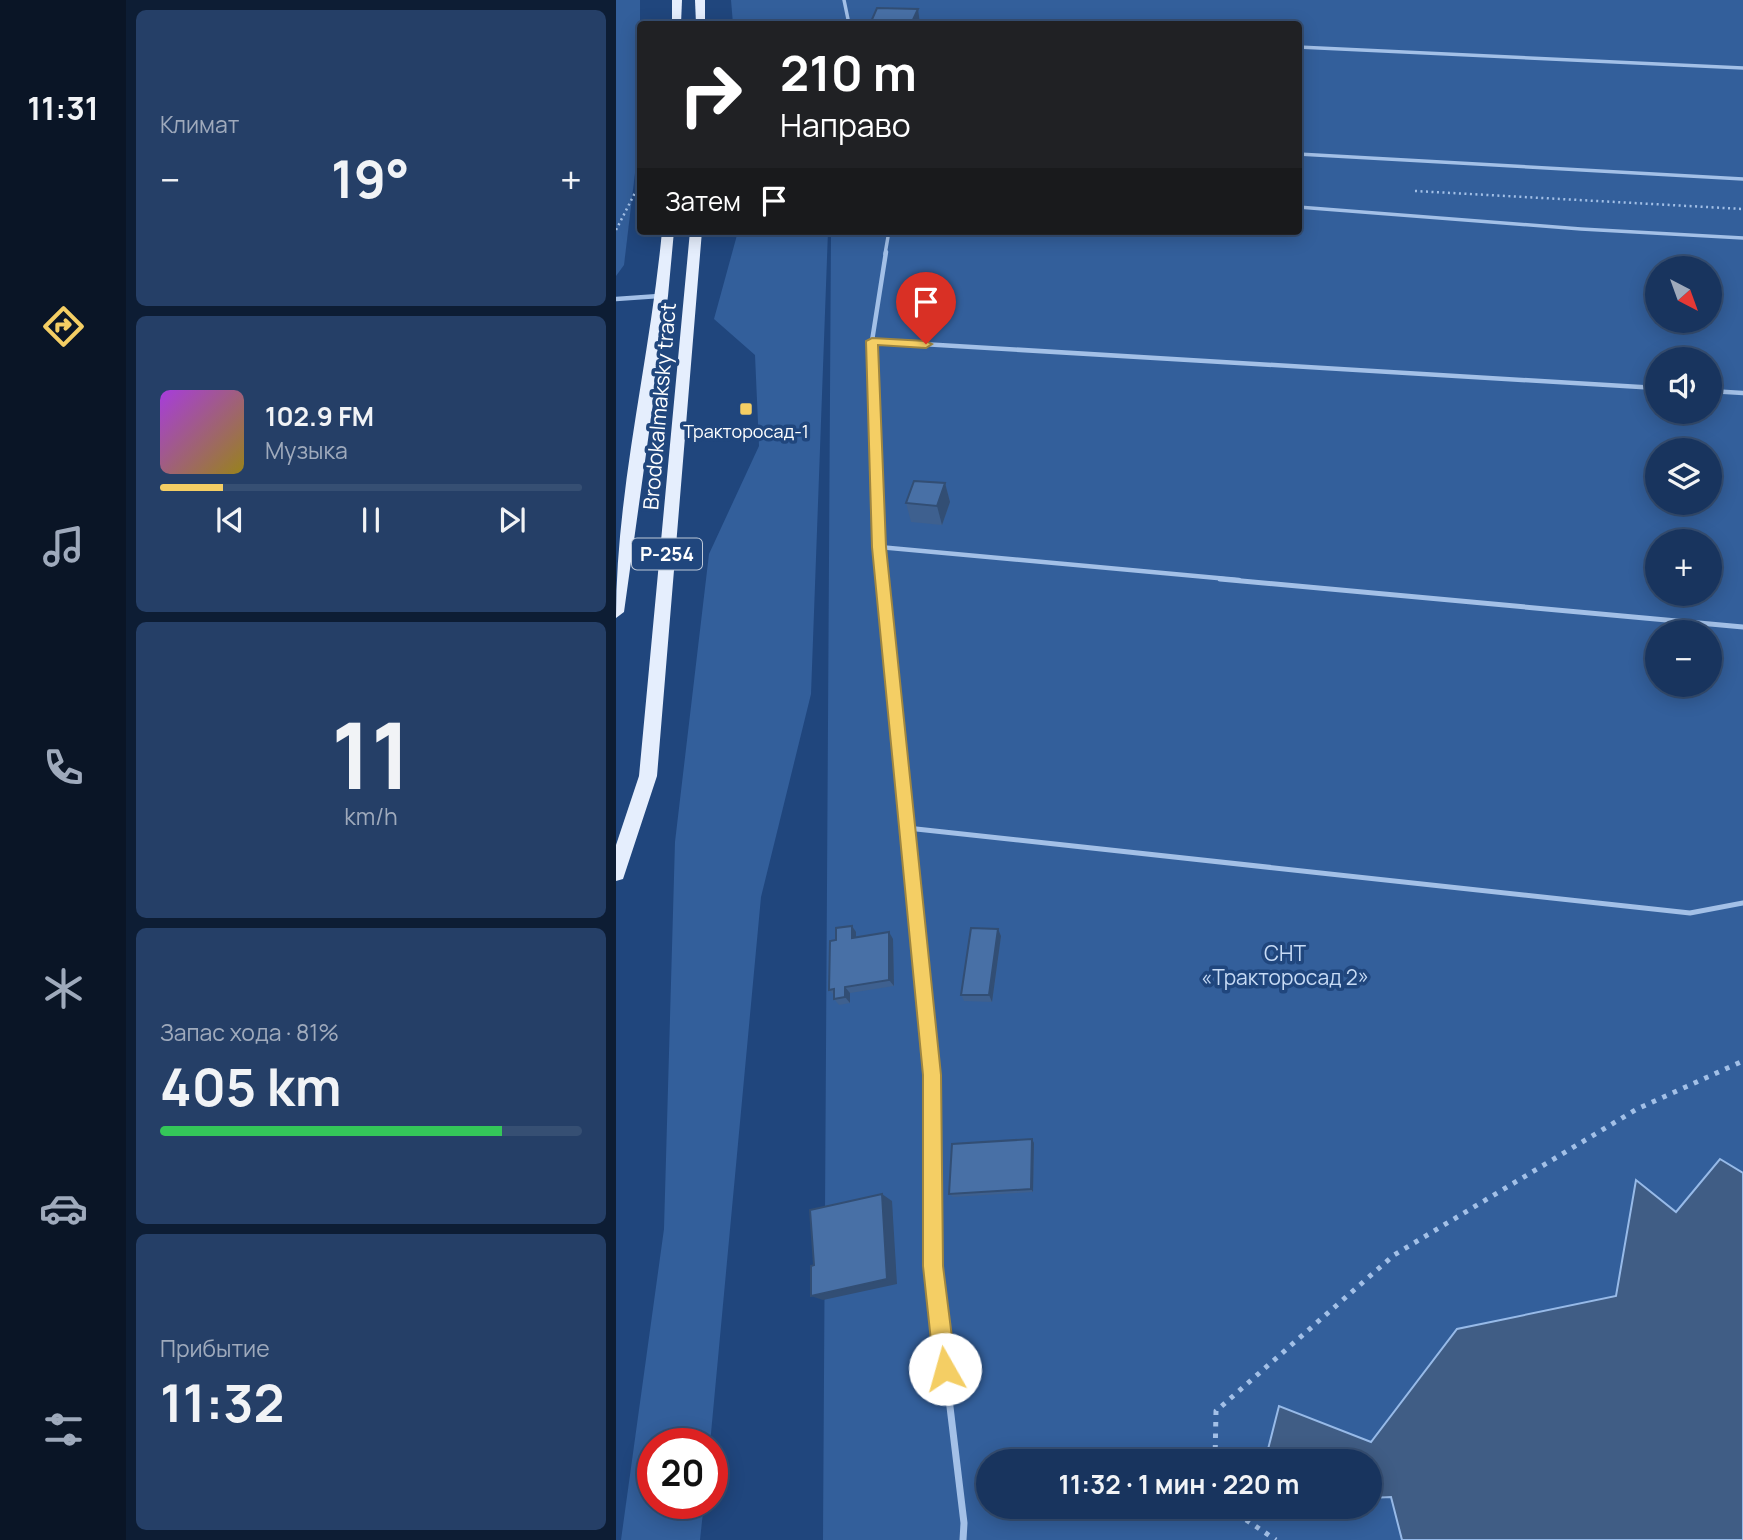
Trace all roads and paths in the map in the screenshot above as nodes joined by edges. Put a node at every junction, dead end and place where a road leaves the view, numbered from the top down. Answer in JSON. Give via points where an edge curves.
{"nodes":[{"id":1,"x":677,"y":0,"type":"edge"},
{"id":2,"x":700,"y":0,"type":"edge"},
{"id":3,"x":844,"y":0,"type":"edge"},
{"id":4,"x":677,"y":21,"type":"edge"},
{"id":5,"x":701,"y":21,"type":"edge"},
{"id":6,"x":848,"y":21,"type":"edge"},
{"id":7,"x":1302,"y":47,"type":"edge"},
{"id":8,"x":1743,"y":68,"type":"edge"},
{"id":9,"x":1302,"y":154,"type":"edge"},
{"id":10,"x":1743,"y":178,"type":"edge"},
{"id":11,"x":637,"y":190,"type":"edge"},
{"id":12,"x":1410,"y":191,"type":"dead end"},
{"id":13,"x":1302,"y":207,"type":"edge"},
{"id":14,"x":1743,"y":209,"type":"edge"},
{"id":15,"x":616,"y":230,"type":"edge"},
{"id":16,"x":668,"y":235,"type":"edge"},
{"id":17,"x":696,"y":235,"type":"edge"},
{"id":18,"x":888,"y":235,"type":"edge"},
{"id":19,"x":1743,"y":238,"type":"edge"},
{"id":20,"x":662,"y":296,"type":"junction"},
{"id":21,"x":616,"y":299,"type":"edge"},
{"id":22,"x":872,"y":341,"type":"junction"},
{"id":23,"x":1645,"y":387,"type":"edge"},
{"id":24,"x":1722,"y":392,"type":"edge"},
{"id":25,"x":1743,"y":393,"type":"edge"},
{"id":26,"x":879,"y":547,"type":"junction"},
{"id":27,"x":616,"y":612,"type":"edge"},
{"id":28,"x":1743,"y":627,"type":"edge"},
{"id":29,"x":907,"y":828,"type":"junction"},
{"id":30,"x":616,"y":873,"type":"edge"},
{"id":31,"x":1743,"y":903,"type":"edge"},
{"id":32,"x":1743,"y":1061,"type":"edge"},
{"id":33,"x":1215,"y":1449,"type":"edge"},
{"id":34,"x":1245,"y":1519,"type":"edge"},
{"id":35,"x":963,"y":1540,"type":"edge"},
{"id":36,"x":1276,"y":1540,"type":"edge"}],
"edges":[{"from":1,"to":4,"type":"main road"},
{"from":2,"to":5,"type":"main road"},
{"from":3,"to":6,"type":"lane"},
{"from":7,"to":8,"type":"lane"},
{"from":9,"to":10,"type":"lane"},
{"from":11,"to":15,"type":"path"},
{"from":12,"to":14,"type":"path"},
{"from":13,"to":19,"type":"lane"},
{"from":16,"to":20,"type":"main road","name":"Brodokalmaksky tract","number":"Р-254"},
{"from":17,"to":30,"type":"main road","name":"Brodokalmaksky tract","number":"Р-254","via":[[648,776]]},
{"from":18,"to":22,"type":"lane"},
{"from":20,"to":21,"type":"lane"},
{"from":20,"to":27,"type":"main road","name":"Brodokalmaksky tract","number":"Р-254"},
{"from":22,"to":23,"type":"lane"},
{"from":22,"to":26,"type":"lane"},
{"from":24,"to":25,"type":"lane"},
{"from":26,"to":28,"type":"lane"},
{"from":26,"to":29,"type":"lane"},
{"from":29,"to":31,"type":"lane","via":[[1690,913]]},
{"from":29,"to":35,"type":"lane","via":[[932,1075],[933,1266]]},
{"from":32,"to":33,"type":"path","via":[[1637,1109],[1394,1255],[1216,1411]]},
{"from":34,"to":36,"type":"path"}]}
